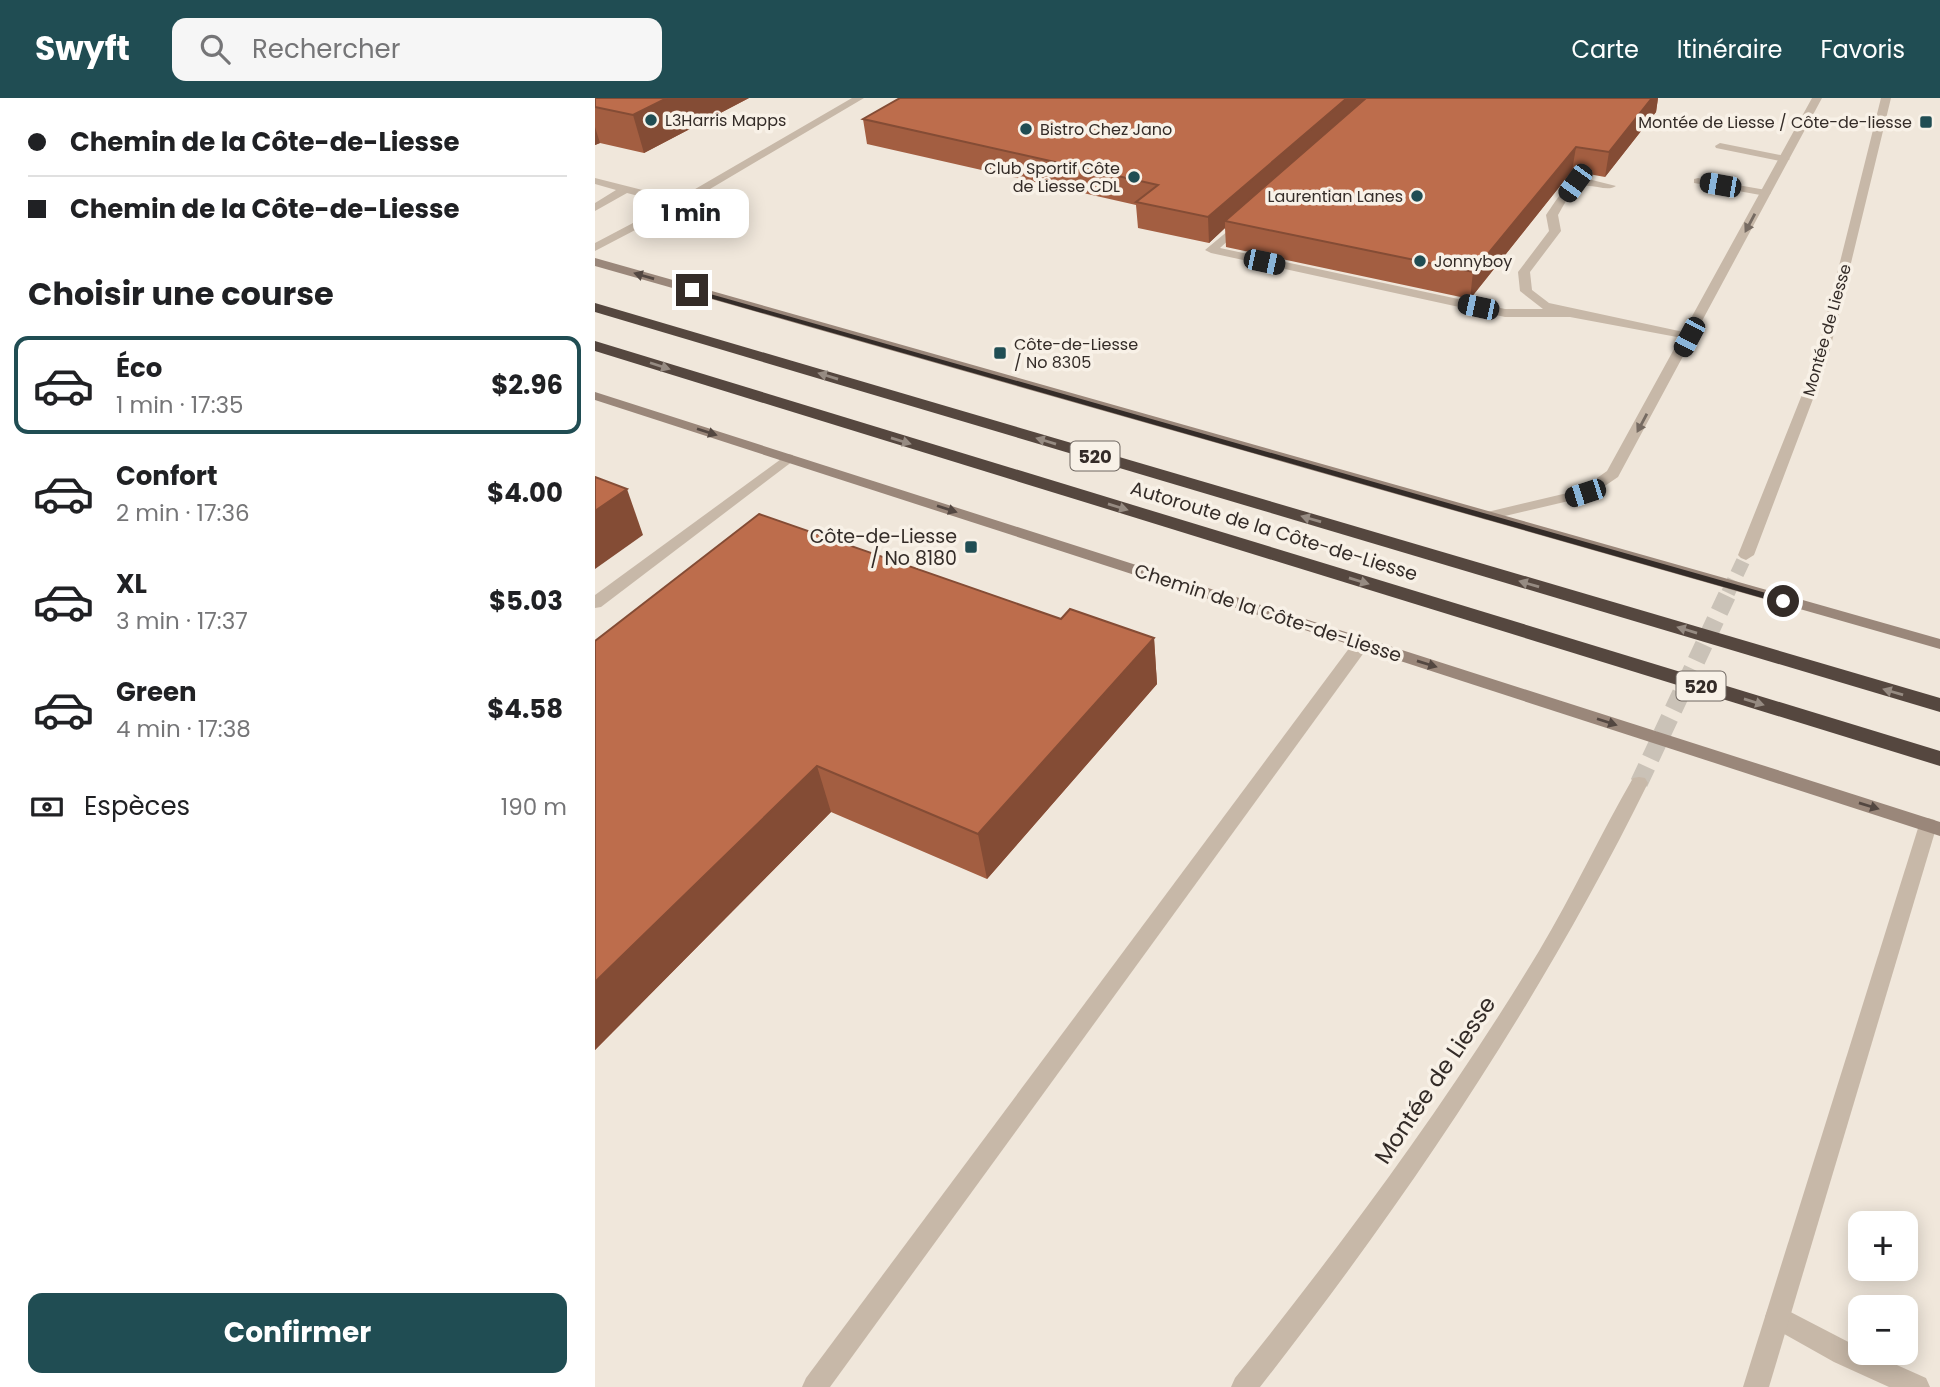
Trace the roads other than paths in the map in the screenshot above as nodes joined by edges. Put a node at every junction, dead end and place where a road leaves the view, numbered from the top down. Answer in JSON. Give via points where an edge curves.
{"nodes":[{"id":1,"x":859,"y":98,"type":"edge"},
{"id":2,"x":1817,"y":98,"type":"edge"},
{"id":3,"x":1886,"y":98,"type":"edge"},
{"id":4,"x":1720,"y":146,"type":"dead end"},
{"id":5,"x":1784,"y":159,"type":"junction"},
{"id":6,"x":595,"y":181,"type":"edge"},
{"id":7,"x":1698,"y":181,"type":"dead end"},
{"id":8,"x":1611,"y":186,"type":"dead end"},
{"id":9,"x":625,"y":189,"type":"junction"},
{"id":10,"x":1766,"y":193,"type":"junction"},
{"id":11,"x":679,"y":203,"type":"junction"},
{"id":12,"x":595,"y":208,"type":"edge"},
{"id":13,"x":1251,"y":214,"type":"edge"},
{"id":14,"x":595,"y":248,"type":"edge"},
{"id":15,"x":595,"y":262,"type":"edge"},
{"id":16,"x":595,"y":307,"type":"edge"},
{"id":17,"x":1570,"y":313,"type":"junction"},
{"id":18,"x":1689,"y":337,"type":"junction"},
{"id":19,"x":595,"y":346,"type":"edge"},
{"id":20,"x":595,"y":396,"type":"edge"},
{"id":21,"x":788,"y":458,"type":"junction"},
{"id":22,"x":1488,"y":516,"type":"junction"},
{"id":23,"x":1746,"y":555,"type":"tunnel mouth"},
{"id":24,"x":595,"y":603,"type":"edge"},
{"id":25,"x":1361,"y":643,"type":"junction"},
{"id":26,"x":1940,"y":644,"type":"edge"},
{"id":27,"x":1940,"y":705,"type":"edge"},
{"id":28,"x":1940,"y":759,"type":"edge"},
{"id":29,"x":1639,"y":783,"type":"tunnel mouth"},
{"id":30,"x":1934,"y":827,"type":"edge"},
{"id":31,"x":1777,"y":1317,"type":"junction"},
{"id":32,"x":815,"y":1387,"type":"edge"},
{"id":33,"x":1244,"y":1387,"type":"edge"},
{"id":34,"x":1756,"y":1387,"type":"edge"},
{"id":35,"x":1917,"y":1387,"type":"edge"}],
"edges":[{"from":1,"to":11,"type":"street"},
{"from":2,"to":5,"type":"street"},
{"from":3,"to":23,"type":"street","name":"Montée de Liesse","via":[[1821,362]]},
{"from":4,"to":5,"type":"street"},
{"from":5,"to":10,"type":"street"},
{"from":6,"to":9,"type":"street"},
{"from":7,"to":10,"type":"street"},
{"from":8,"to":17,"type":"street","via":[[1585,180],[1575,183],[1552,215],[1555,231],[1524,272],[1526,291],[1545,306]]},
{"from":9,"to":11,"type":"street"},
{"from":9,"to":12,"type":"street"},
{"from":10,"to":18,"type":"street","one_way":true},
{"from":11,"to":14,"type":"street"},
{"from":13,"to":17,"type":"street","via":[[1211,250],[1505,313]]},
{"from":22,"to":15,"type":"main road","one_way":true},
{"from":27,"to":16,"type":"highway","name":"Autoroute de la Côte-de-Liesse","number":"520","one_way":true},
{"from":17,"to":18,"type":"street"},
{"from":18,"to":22,"type":"street","one_way":true,"via":[[1620,465],[1605,482],[1569,498]]},
{"from":19,"to":28,"type":"highway","name":"Autoroute de la Côte-de-Liesse","number":"520","one_way":true},
{"from":20,"to":21,"type":"main road","name":"Chemin de la Côte-de-Liesse","one_way":true},
{"from":21,"to":24,"type":"street"},
{"from":21,"to":25,"type":"main road","name":"Chemin de la Côte-de-Liesse","one_way":true},
{"from":22,"to":26,"type":"main road"},
{"from":25,"to":30,"type":"main road","name":"Chemin de la Côte-de-Liesse","one_way":true},
{"from":25,"to":32,"type":"street"},
{"from":29,"to":33,"type":"street","name":"Montée de Liesse","via":[[1577,904],[1475,1072]]},
{"from":30,"to":31,"type":"street"},
{"from":31,"to":34,"type":"street"},
{"from":31,"to":35,"type":"street"}]}
